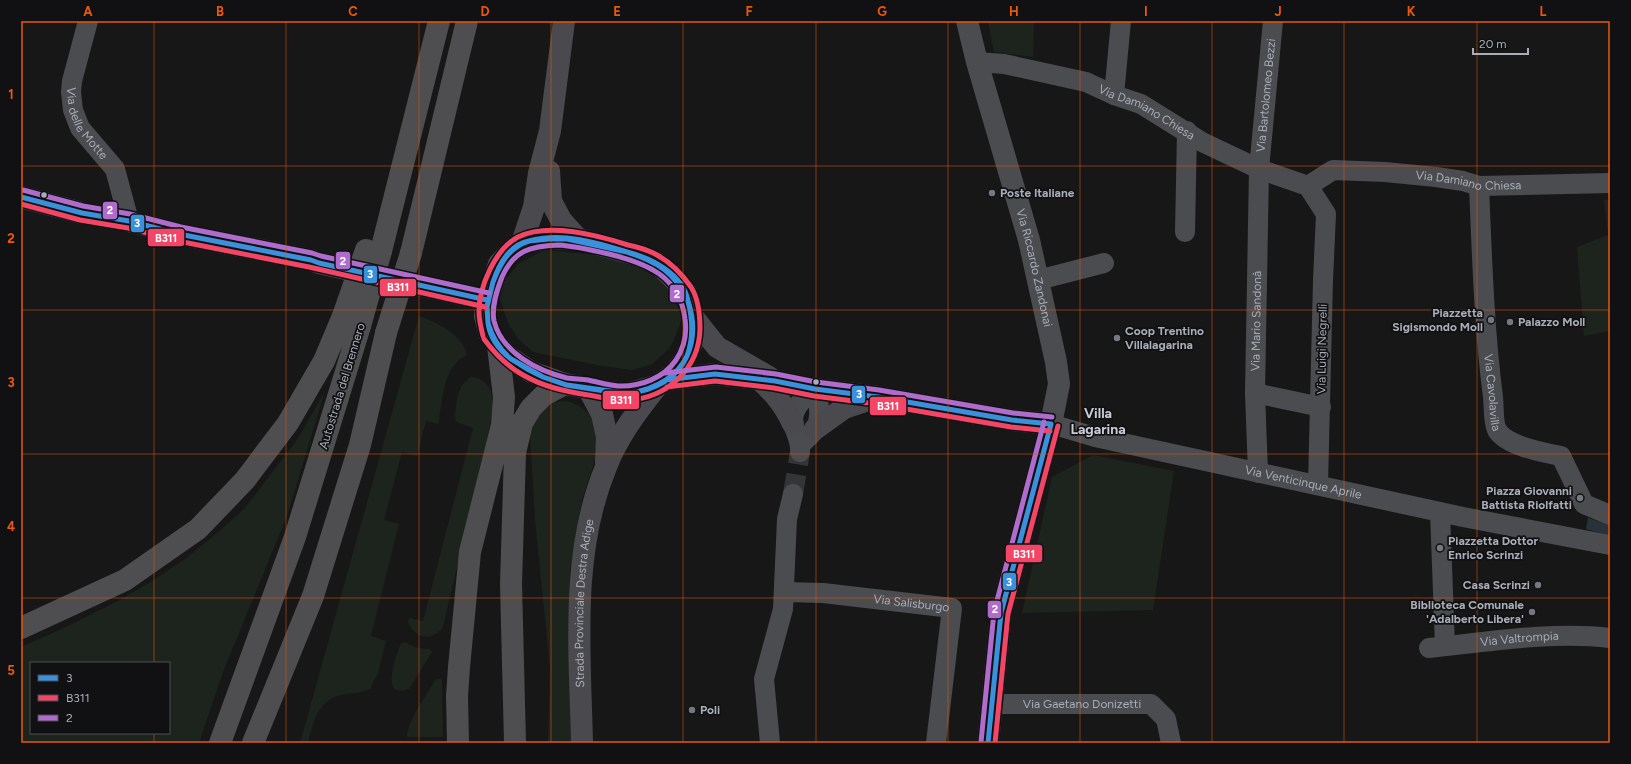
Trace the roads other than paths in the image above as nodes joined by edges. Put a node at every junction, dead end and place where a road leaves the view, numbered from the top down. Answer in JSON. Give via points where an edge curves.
{"nodes":[{"id":1,"x":88,"y":21,"type":"edge"},
{"id":2,"x":439,"y":21,"type":"edge"},
{"id":3,"x":466,"y":21,"type":"edge"},
{"id":4,"x":564,"y":21,"type":"edge"},
{"id":5,"x":967,"y":21,"type":"edge"},
{"id":6,"x":1121,"y":21,"type":"edge"},
{"id":7,"x":1273,"y":21,"type":"edge"},
{"id":8,"x":977,"y":62,"type":"junction"},
{"id":9,"x":1114,"y":95,"type":"junction"},
{"id":10,"x":550,"y":131,"type":"junction"},
{"id":11,"x":1187,"y":132,"type":"junction"},
{"id":12,"x":1259,"y":169,"type":"junction"},
{"id":13,"x":1610,"y":183,"type":"edge"},
{"id":14,"x":1308,"y":186,"type":"junction"},
{"id":15,"x":1479,"y":186,"type":"junction"},
{"id":16,"x":21,"y":197,"type":"edge"},
{"id":17,"x":129,"y":222,"type":"junction"},
{"id":18,"x":1185,"y":232,"type":"dead end"},
{"id":19,"x":578,"y":239,"type":"junction"},
{"id":20,"x":522,"y":243,"type":"junction"},
{"id":21,"x":1104,"y":263,"type":"dead end"},
{"id":22,"x":1057,"y":264,"type":"dead end"},
{"id":23,"x":1037,"y":275,"type":"junction"},
{"id":24,"x":486,"y":300,"type":"junction"},
{"id":25,"x":693,"y":318,"type":"junction"},
{"id":26,"x":352,"y":321,"type":"junction"},
{"id":27,"x":498,"y":346,"type":"junction"},
{"id":28,"x":767,"y":380,"type":"junction"},
{"id":29,"x":662,"y":382,"type":"junction"},
{"id":30,"x":565,"y":384,"type":"junction"},
{"id":31,"x":588,"y":388,"type":"junction"},
{"id":32,"x":815,"y":389,"type":"junction"},
{"id":33,"x":1255,"y":393,"type":"junction"},
{"id":34,"x":878,"y":397,"type":"junction"},
{"id":35,"x":1321,"y":407,"type":"junction"},
{"id":36,"x":793,"y":424,"type":"junction"},
{"id":37,"x":1051,"y":424,"type":"junction"},
{"id":38,"x":815,"y":429,"type":"junction"},
{"id":39,"x":606,"y":466,"type":"junction"},
{"id":40,"x":1258,"y":473,"type":"junction"},
{"id":41,"x":1318,"y":485,"type":"junction"},
{"id":42,"x":793,"y":494,"type":"tunnel mouth"},
{"id":43,"x":1440,"y":512,"type":"junction"},
{"id":44,"x":1610,"y":515,"type":"edge"},
{"id":45,"x":1610,"y":545,"type":"edge"},
{"id":46,"x":784,"y":592,"type":"junction"},
{"id":47,"x":313,"y":596,"type":"junction"},
{"id":48,"x":21,"y":628,"type":"edge"},
{"id":49,"x":1610,"y":638,"type":"edge"},
{"id":50,"x":992,"y":704,"type":"junction"},
{"id":51,"x":220,"y":743,"type":"edge"},
{"id":52,"x":253,"y":743,"type":"edge"},
{"id":53,"x":267,"y":743,"type":"edge"},
{"id":54,"x":458,"y":743,"type":"edge"},
{"id":55,"x":515,"y":743,"type":"edge"},
{"id":56,"x":582,"y":743,"type":"edge"},
{"id":57,"x":770,"y":743,"type":"edge"},
{"id":58,"x":936,"y":743,"type":"edge"},
{"id":59,"x":988,"y":743,"type":"edge"},
{"id":60,"x":1170,"y":743,"type":"edge"}],
"edges":[{"from":1,"to":17,"type":"street","name":"Via delle Motte","via":[[72,81],[73,110],[80,128],[115,170]]},
{"from":2,"to":26,"type":"highway","name":"Autostrada del Brennero","bridge":true},
{"from":3,"to":47,"type":"highway","bridge":true,"via":[[411,253],[386,333],[360,445]]},
{"from":4,"to":10,"type":"main road"},
{"from":5,"to":8,"type":"street","name":"Via Riccardo Zandonai"},
{"from":6,"to":9,"type":"street"},
{"from":7,"to":12,"type":"street","name":"Via Bartolomeo Bezzi"},
{"from":8,"to":9,"type":"street","name":"Via Damiano Chiesa","via":[[1004,64],[1086,82]]},
{"from":8,"to":23,"type":"street","name":"Via Riccardo Zandonai","via":[[1027,232]]},
{"from":9,"to":11,"type":"street","name":"Via Damiano Chiesa","via":[[1141,104]]},
{"from":10,"to":19,"type":"main road","via":[[551,201],[562,220]]},
{"from":10,"to":20,"type":"main road","via":[[534,207]]},
{"from":11,"to":12,"type":"street","name":"Via Damiano Chiesa","via":[[1202,142]]},
{"from":11,"to":18,"type":"street"},
{"from":12,"to":14,"type":"street","name":"Via Damiano Chiesa"},
{"from":12,"to":33,"type":"street","name":"Via Mario Sandonà"},
{"from":13,"to":15,"type":"street","name":"Via Damiano Chiesa"},
{"from":14,"to":15,"type":"street","name":"Via Damiano Chiesa","via":[[1333,170],[1436,177]]},
{"from":14,"to":35,"type":"street","name":"Via Luigi Negrelli","via":[[1326,214]]},
{"from":15,"to":44,"type":"street","name":"Via Cavolavilla","via":[[1489,374],[1497,430],[1517,444],[1561,456],[1584,504]]},
{"from":16,"to":17,"type":"main road"},
{"from":17,"to":24,"type":"main road"},
{"from":19,"to":20,"type":"main road","via":[[548,238]]},
{"from":19,"to":25,"type":"main road","via":[[657,263],[686,292]]},
{"from":20,"to":24,"type":"main road","via":[[499,264]]},
{"from":21,"to":23,"type":"street"},
{"from":22,"to":23,"type":"street"},
{"from":23,"to":37,"type":"street","name":"Via Riccardo Zandonai","via":[[1059,384]]},
{"from":24,"to":27,"type":"main road","via":[[485,316],[490,335]]},
{"from":25,"to":28,"type":"main road","via":[[717,347]]},
{"from":25,"to":29,"type":"main road","via":[[693,340],[685,359],[675,373]]},
{"from":26,"to":48,"type":"highway","via":[[324,361],[288,423],[246,480],[198,529],[125,580]]},
{"from":26,"to":51,"type":"highway","name":"Autostrada del Brennero","via":[[295,537]]},
{"from":27,"to":30,"type":"main road","via":[[506,355],[531,372]]},
{"from":27,"to":54,"type":"highway","via":[[504,397],[502,425],[470,552],[457,696]]},
{"from":28,"to":29,"type":"main road","via":[[715,374]]},
{"from":28,"to":32,"type":"main road"},
{"from":28,"to":36,"type":"main road","via":[[787,409]]},
{"from":29,"to":31,"type":"main road","via":[[639,391],[622,394]]},
{"from":29,"to":39,"type":"main road","name":"Strada Provinciale Destra Adige","via":[[630,422]]},
{"from":30,"to":31,"type":"main road"},
{"from":30,"to":55,"type":"highway","via":[[544,395],[531,408],[522,423],[515,453],[511,584]]},
{"from":31,"to":39,"type":"main road","name":"Strada Provinciale Destra Adige","via":[[602,414],[607,437]]},
{"from":32,"to":34,"type":"main road"},
{"from":32,"to":36,"type":"street","via":[[798,406]]},
{"from":32,"to":38,"type":"street","via":[[818,410]]},
{"from":33,"to":35,"type":"street"},
{"from":33,"to":40,"type":"street","name":"Via Mario Sandonà"},
{"from":34,"to":37,"type":"main road","via":[[1012,420]]},
{"from":34,"to":38,"type":"main road","via":[[844,408]]},
{"from":35,"to":41,"type":"street","name":"Via Luigi Negrelli"},
{"from":36,"to":38,"type":"street","via":[[800,448]]},
{"from":37,"to":40,"type":"street","name":"Via Venticinque Aprile","via":[[1095,437]]},
{"from":37,"to":50,"type":"main road","via":[[1001,613]]},
{"from":39,"to":56,"type":"main road","name":"Strada Provinciale Destra Adige","via":[[592,511],[582,561]]},
{"from":40,"to":41,"type":"street","name":"Via Venticinque Aprile"},
{"from":41,"to":43,"type":"street","name":"Via Venticinque Aprile"},
{"from":42,"to":46,"type":"street","via":[[787,519]]},
{"from":43,"to":45,"type":"street","name":"Via Venticinque Aprile"},
{"from":43,"to":49,"type":"street","name":"Via Valtrompia","via":[[1437,647],[1547,636]]},
{"from":46,"to":57,"type":"street","via":[[783,609],[764,679]]},
{"from":46,"to":58,"type":"street","name":"Via Salisburgo","via":[[830,594],[952,608]]},
{"from":47,"to":52,"type":"highway"},
{"from":47,"to":53,"type":"highway"},
{"from":50,"to":59,"type":"main road"},
{"from":50,"to":60,"type":"street","name":"Via Gaetano Donizetti","via":[[1151,704],[1166,719]]}]}
